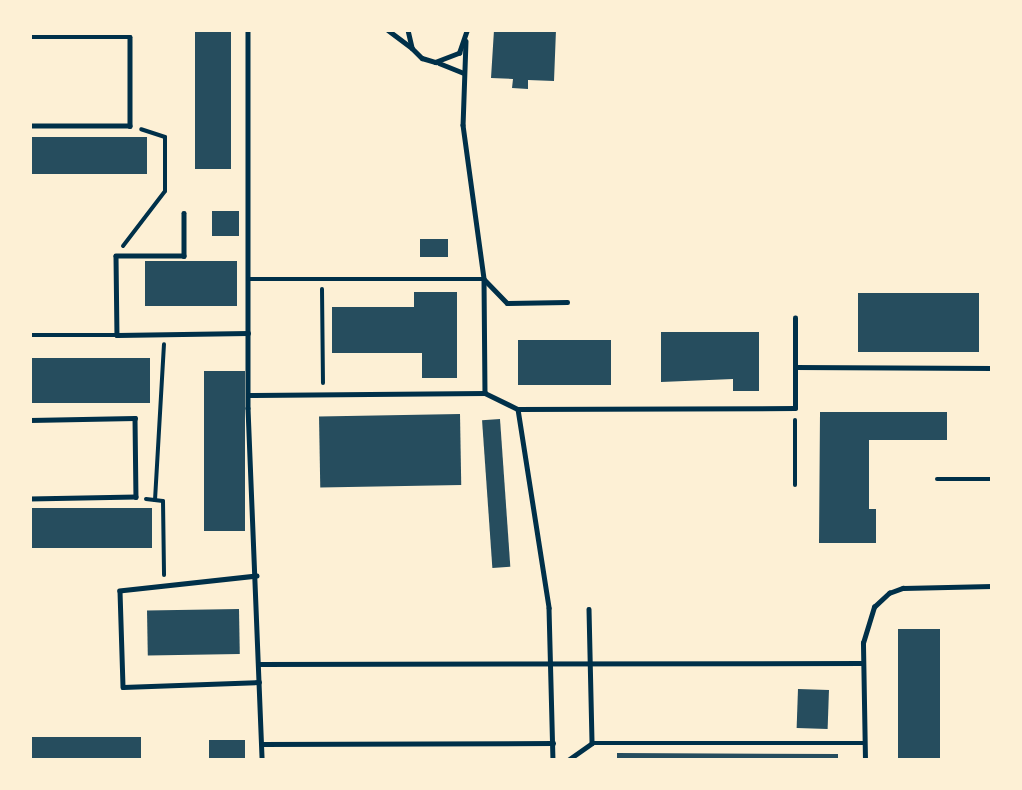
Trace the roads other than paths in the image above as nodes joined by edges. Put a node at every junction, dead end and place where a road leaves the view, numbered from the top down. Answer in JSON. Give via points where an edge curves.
{"nodes":[{"id":1,"x":248,"y":30,"type":"edge"},
{"id":2,"x":388,"y":30,"type":"edge"},
{"id":3,"x":408,"y":30,"type":"edge"},
{"id":4,"x":467,"y":31,"type":"edge"},
{"id":5,"x":30,"y":37,"type":"edge"},
{"id":6,"x":466,"y":41,"type":"junction"},
{"id":7,"x":412,"y":48,"type":"junction"},
{"id":8,"x":435,"y":62,"type":"junction"},
{"id":9,"x":464,"y":73,"type":"junction"},
{"id":10,"x":30,"y":126,"type":"edge"},
{"id":11,"x":184,"y":213,"type":"dead end"},
{"id":12,"x":248,"y":279,"type":"junction"},
{"id":13,"x":484,"y":279,"type":"junction"},
{"id":14,"x":567,"y":302,"type":"dead end"},
{"id":15,"x":795,"y":318,"type":"dead end"},
{"id":16,"x":248,"y":333,"type":"junction"},
{"id":17,"x":117,"y":335,"type":"junction"},
{"id":18,"x":30,"y":336,"type":"edge"},
{"id":19,"x":795,"y":367,"type":"junction"},
{"id":20,"x":992,"y":368,"type":"edge"},
{"id":21,"x":485,"y":393,"type":"junction"},
{"id":22,"x":248,"y":395,"type":"junction"},
{"id":23,"x":518,"y":409,"type":"junction"},
{"id":24,"x":30,"y":420,"type":"edge"},
{"id":25,"x":937,"y":479,"type":"dead end"},
{"id":26,"x":992,"y":479,"type":"edge"},
{"id":27,"x":30,"y":499,"type":"edge"},
{"id":28,"x":257,"y":576,"type":"junction"},
{"id":29,"x":992,"y":586,"type":"edge"},
{"id":30,"x":589,"y":609,"type":"dead end"},
{"id":31,"x":550,"y":663,"type":"junction"},
{"id":32,"x":589,"y":663,"type":"junction"},
{"id":33,"x":863,"y":663,"type":"junction"},
{"id":34,"x":259,"y":664,"type":"junction"},
{"id":35,"x":259,"y":682,"type":"junction"},
{"id":36,"x":553,"y":743,"type":"junction"},
{"id":37,"x":592,"y":743,"type":"junction"},
{"id":38,"x":865,"y":743,"type":"junction"},
{"id":39,"x":262,"y":744,"type":"junction"},
{"id":40,"x":262,"y":760,"type":"edge"},
{"id":41,"x":553,"y":760,"type":"edge"},
{"id":42,"x":568,"y":760,"type":"edge"},
{"id":43,"x":865,"y":760,"type":"edge"}],
"edges":[{"from":1,"to":12,"type":"lane"},
{"from":2,"to":7,"type":"lane"},
{"from":3,"to":7,"type":"lane"},
{"from":4,"to":6,"type":"lane"},
{"from":5,"to":10,"type":"lane","via":[[130,37],[130,126]]},
{"from":6,"to":8,"type":"lane","via":[[459,53]]},
{"from":6,"to":9,"type":"lane"},
{"from":7,"to":8,"type":"lane","via":[[422,58]]},
{"from":8,"to":9,"type":"lane"},
{"from":9,"to":13,"type":"lane","via":[[463,125]]},
{"from":11,"to":17,"type":"lane","via":[[184,256],[116,256]]},
{"from":12,"to":13,"type":"lane"},
{"from":12,"to":16,"type":"lane"},
{"from":13,"to":14,"type":"lane","via":[[507,303]]},
{"from":13,"to":21,"type":"lane"},
{"from":15,"to":19,"type":"lane"},
{"from":16,"to":17,"type":"lane"},
{"from":16,"to":22,"type":"lane"},
{"from":17,"to":18,"type":"lane"},
{"from":19,"to":20,"type":"lane"},
{"from":19,"to":23,"type":"lane","via":[[795,408]]},
{"from":21,"to":22,"type":"lane"},
{"from":21,"to":23,"type":"lane"},
{"from":22,"to":28,"type":"lane"},
{"from":23,"to":31,"type":"lane","via":[[549,608]]},
{"from":24,"to":27,"type":"lane","via":[[135,418],[136,497]]},
{"from":25,"to":26,"type":"lane"},
{"from":28,"to":34,"type":"lane"},
{"from":28,"to":35,"type":"lane","via":[[120,591],[123,687]]},
{"from":29,"to":33,"type":"lane","via":[[903,588],[889,593],[874,607],[867,623]]},
{"from":30,"to":32,"type":"lane"},
{"from":31,"to":32,"type":"lane"},
{"from":31,"to":34,"type":"lane"},
{"from":31,"to":36,"type":"lane"},
{"from":32,"to":33,"type":"lane"},
{"from":32,"to":37,"type":"lane"},
{"from":33,"to":38,"type":"lane"},
{"from":34,"to":35,"type":"lane"},
{"from":35,"to":39,"type":"lane"},
{"from":36,"to":39,"type":"lane"},
{"from":36,"to":41,"type":"lane"},
{"from":37,"to":38,"type":"lane"},
{"from":37,"to":42,"type":"lane"},
{"from":38,"to":43,"type":"lane"},
{"from":39,"to":40,"type":"lane"}]}
